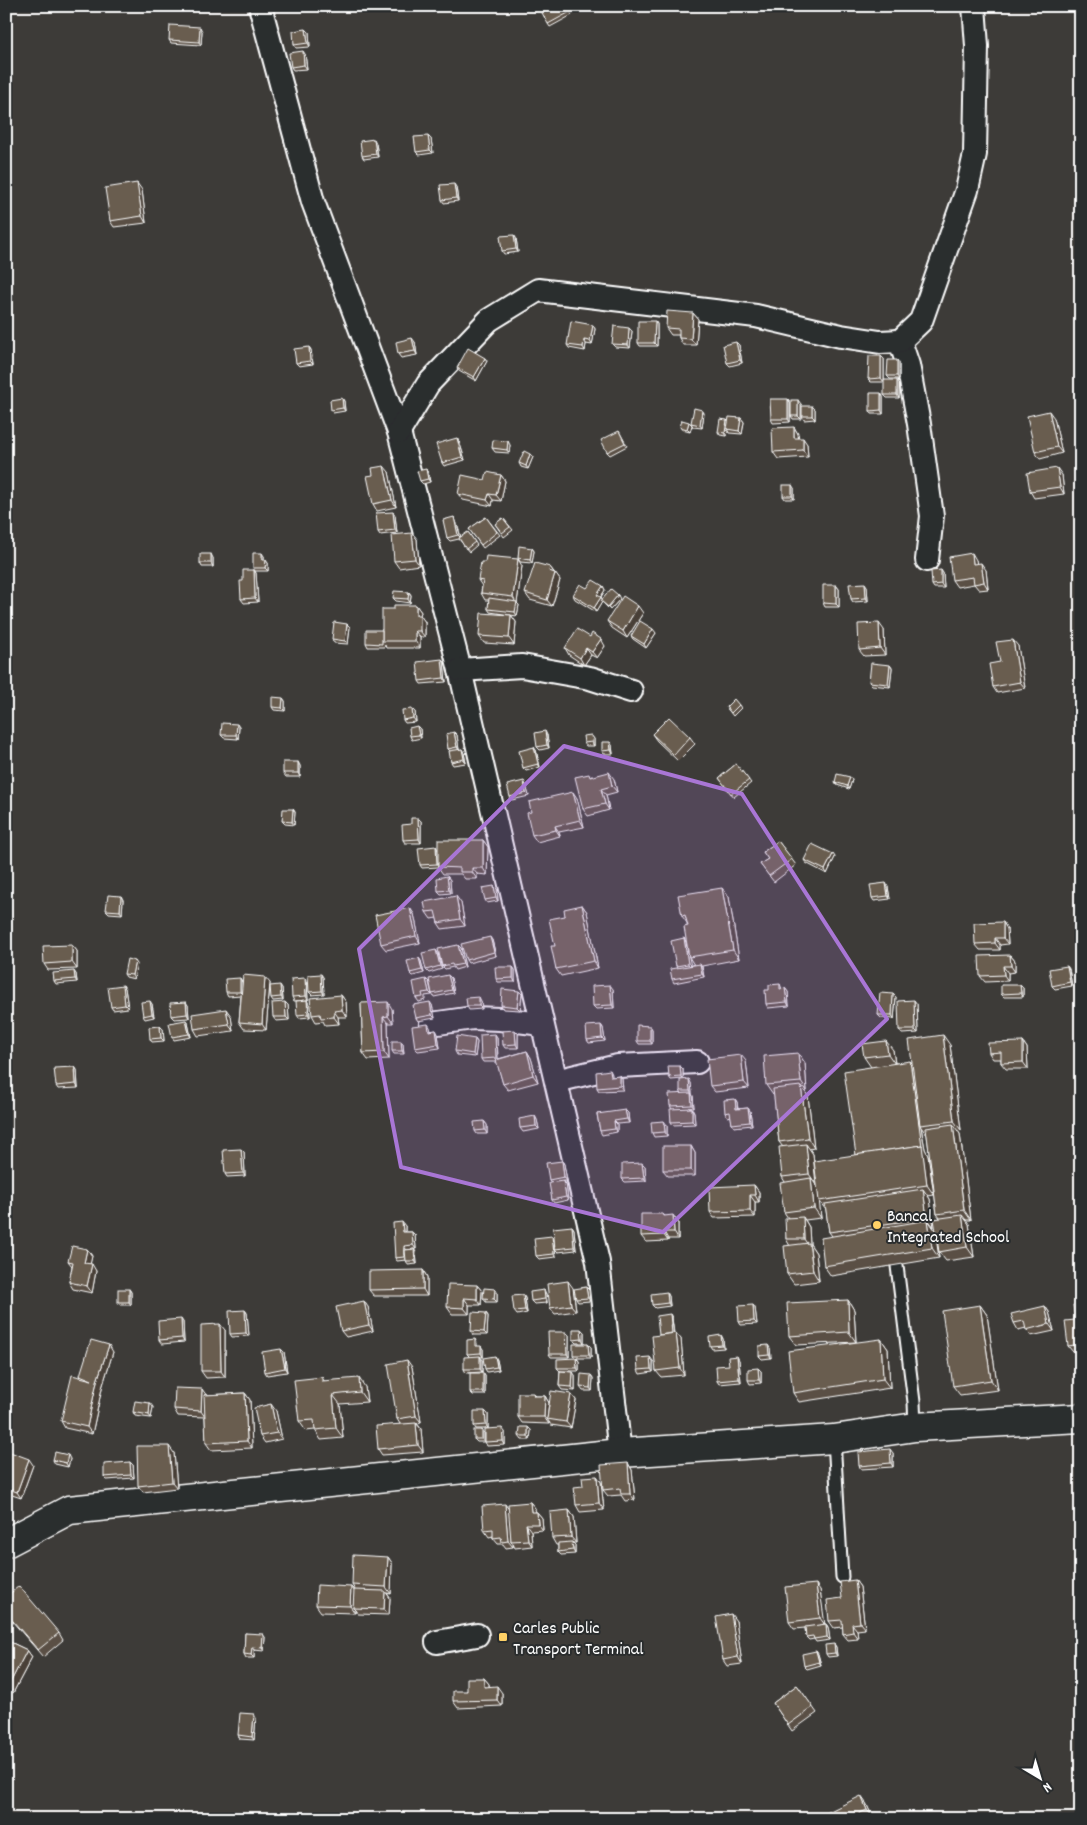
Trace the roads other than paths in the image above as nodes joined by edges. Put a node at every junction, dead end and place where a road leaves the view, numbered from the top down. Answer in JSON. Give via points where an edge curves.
{"nodes":[{"id":1,"x":260,"y":6,"type":"edge"},
{"id":2,"x":974,"y":6,"type":"edge"},
{"id":3,"x":900,"y":341,"type":"junction"},
{"id":4,"x":399,"y":432,"type":"junction"},
{"id":5,"x":927,"y":560,"type":"dead end"},
{"id":6,"x":460,"y":670,"type":"junction"},
{"id":7,"x":631,"y":691,"type":"dead end"},
{"id":8,"x":431,"y":1024,"type":"dead end"},
{"id":9,"x":542,"y":1024,"type":"junction"},
{"id":10,"x":696,"y":1062,"type":"dead end"},
{"id":11,"x":556,"y":1081,"type":"junction"},
{"id":12,"x":896,"y":1266,"type":"edge"},
{"id":13,"x":1081,"y":1418,"type":"edge"},
{"id":14,"x":915,"y":1427,"type":"junction"},
{"id":15,"x":834,"y":1439,"type":"junction"},
{"id":16,"x":620,"y":1453,"type":"junction"},
{"id":17,"x":6,"y":1543,"type":"edge"},
{"id":18,"x":842,"y":1577,"type":"dead end"},
{"id":19,"x":477,"y":1635,"type":"dead end"},
{"id":20,"x":437,"y":1642,"type":"dead end"}],
"edges":[{"from":1,"to":4,"type":"street","via":[[313,202]]},
{"from":2,"to":3,"type":"street","via":[[977,46],[975,154],[967,190],[921,321]]},
{"from":3,"to":4,"type":"street","via":[[880,342],[841,336],[756,316],[538,290],[489,320],[428,384]]},
{"from":3,"to":5,"type":"street","via":[[919,424],[932,516]]},
{"from":4,"to":6,"type":"street"},
{"from":6,"to":7,"type":"street","via":[[522,666],[590,678]]},
{"from":6,"to":9,"type":"street"},
{"from":8,"to":9,"type":"street","via":[[482,1018]]},
{"from":9,"to":11,"type":"street"},
{"from":10,"to":11,"type":"street","via":[[618,1066]]},
{"from":11,"to":16,"type":"street","via":[[598,1262]]},
{"from":12,"to":14,"type":"lane"},
{"from":13,"to":14,"type":"main road"},
{"from":14,"to":15,"type":"main road"},
{"from":15,"to":16,"type":"main road"},
{"from":15,"to":18,"type":"lane"},
{"from":16,"to":17,"type":"main road","via":[[70,1510]]},
{"from":19,"to":20,"type":"street"}]}
